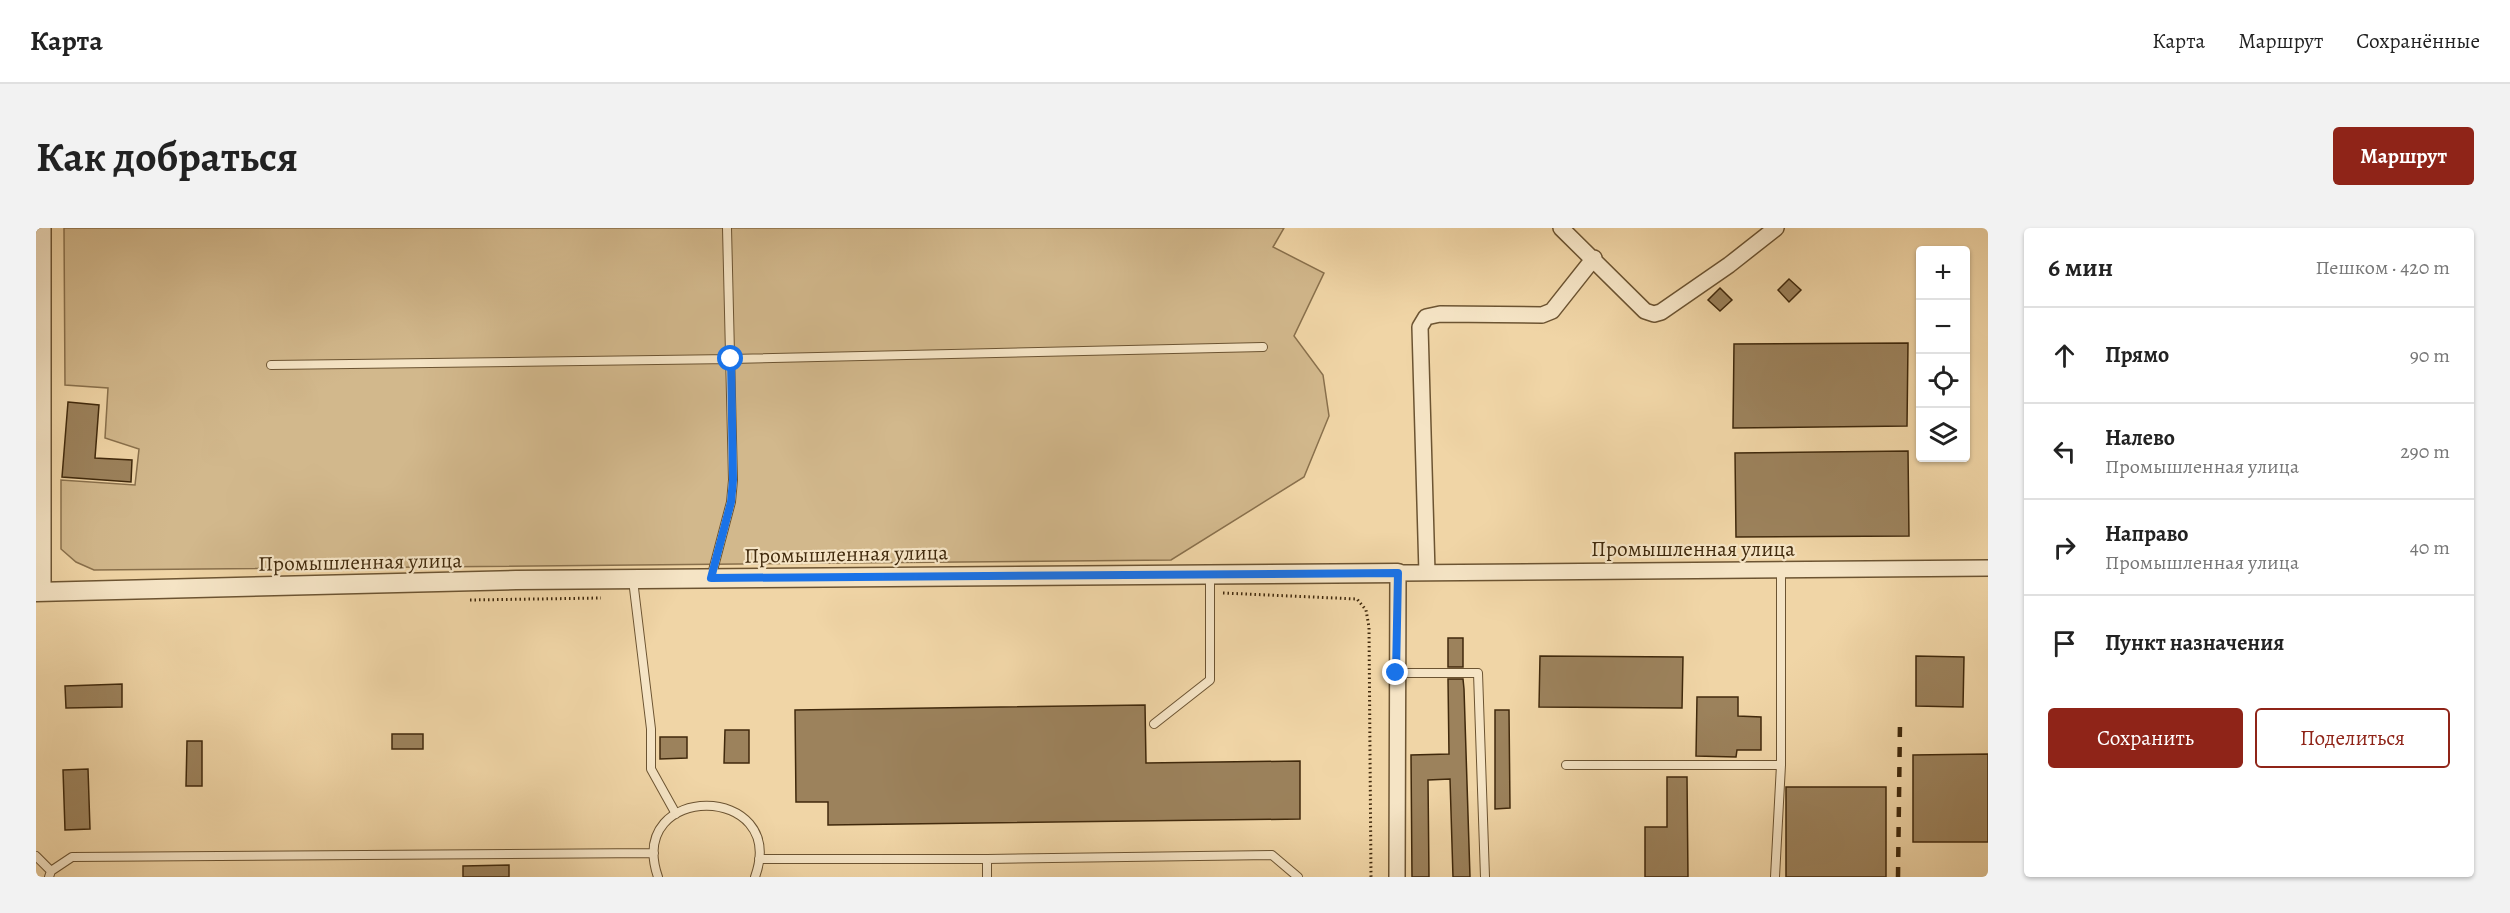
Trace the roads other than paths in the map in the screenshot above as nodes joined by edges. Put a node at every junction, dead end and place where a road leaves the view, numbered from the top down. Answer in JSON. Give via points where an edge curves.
{"nodes":[{"id":1,"x":44,"y":228,"type":"edge"},
{"id":2,"x":727,"y":228,"type":"edge"},
{"id":3,"x":1561,"y":228,"type":"edge"},
{"id":4,"x":1776,"y":228,"type":"edge"},
{"id":5,"x":1594,"y":258,"type":"junction"},
{"id":6,"x":1263,"y":346,"type":"dead end"},
{"id":7,"x":731,"y":359,"type":"junction"},
{"id":8,"x":270,"y":365,"type":"dead end"},
{"id":9,"x":40,"y":521,"type":"edge"},
{"id":10,"x":1988,"y":568,"type":"edge"},
{"id":11,"x":1780,"y":571,"type":"junction"},
{"id":12,"x":1210,"y":573,"type":"junction"},
{"id":13,"x":1398,"y":573,"type":"junction"},
{"id":14,"x":1427,"y":573,"type":"junction"},
{"id":15,"x":711,"y":578,"type":"junction"},
{"id":16,"x":633,"y":579,"type":"junction"},
{"id":17,"x":40,"y":592,"type":"edge"},
{"id":18,"x":1396,"y":673,"type":"junction"},
{"id":19,"x":1154,"y":724,"type":"dead end"},
{"id":20,"x":1566,"y":765,"type":"dead end"},
{"id":21,"x":1781,"y":765,"type":"junction"},
{"id":22,"x":675,"y":814,"type":"junction"},
{"id":23,"x":654,"y":854,"type":"junction"},
{"id":24,"x":36,"y":856,"type":"edge"},
{"id":25,"x":759,"y":859,"type":"junction"},
{"id":26,"x":987,"y":859,"type":"junction"},
{"id":27,"x":50,"y":874,"type":"edge"},
{"id":28,"x":658,"y":877,"type":"edge"},
{"id":29,"x":755,"y":877,"type":"edge"},
{"id":30,"x":987,"y":877,"type":"edge"},
{"id":31,"x":1298,"y":877,"type":"edge"},
{"id":32,"x":1397,"y":877,"type":"edge"},
{"id":33,"x":1485,"y":877,"type":"edge"},
{"id":34,"x":1775,"y":877,"type":"edge"}],
"edges":[{"from":1,"to":9,"type":"street","name":"Промышленная улица"},
{"from":2,"to":7,"type":"lane"},
{"from":3,"to":5,"type":"street"},
{"from":4,"to":5,"type":"street","via":[[1729,265],[1654,314],[1645,311]]},
{"from":5,"to":14,"type":"street","via":[[1552,311],[1542,315],[1440,314],[1426,317],[1420,327]]},
{"from":6,"to":7,"type":"lane"},
{"from":7,"to":8,"type":"lane"},
{"from":7,"to":15,"type":"lane","via":[[731,502]]},
{"from":9,"to":17,"type":"street","name":"Промышленная улица"},
{"from":10,"to":11,"type":"street","name":"Промышленная улица"},
{"from":11,"to":14,"type":"street","name":"Промышленная улица"},
{"from":11,"to":21,"type":"lane"},
{"from":12,"to":13,"type":"street","name":"Промышленная улица"},
{"from":12,"to":15,"type":"street","name":"Промышленная улица"},
{"from":12,"to":19,"type":"lane","via":[[1210,680]]},
{"from":13,"to":14,"type":"street","name":"Промышленная улица"},
{"from":13,"to":18,"type":"street"},
{"from":15,"to":16,"type":"street","name":"Промышленная улица"},
{"from":16,"to":17,"type":"street","name":"Промышленная улица"},
{"from":16,"to":22,"type":"lane","via":[[651,729],[651,769]]},
{"from":18,"to":32,"type":"street"},
{"from":18,"to":33,"type":"lane","via":[[1478,674]]},
{"from":20,"to":21,"type":"lane"},
{"from":21,"to":34,"type":"lane"},
{"from":22,"to":23,"type":"lane","via":[[660,831]]},
{"from":22,"to":25,"type":"lane","via":[[703,804],[732,810],[752,831]]},
{"from":23,"to":27,"type":"lane","via":[[72,857]]},
{"from":23,"to":28,"type":"lane"},
{"from":24,"to":27,"type":"lane"},
{"from":25,"to":26,"type":"lane"},
{"from":25,"to":29,"type":"lane"},
{"from":26,"to":30,"type":"lane"},
{"from":26,"to":31,"type":"lane","via":[[1272,855]]}]}
